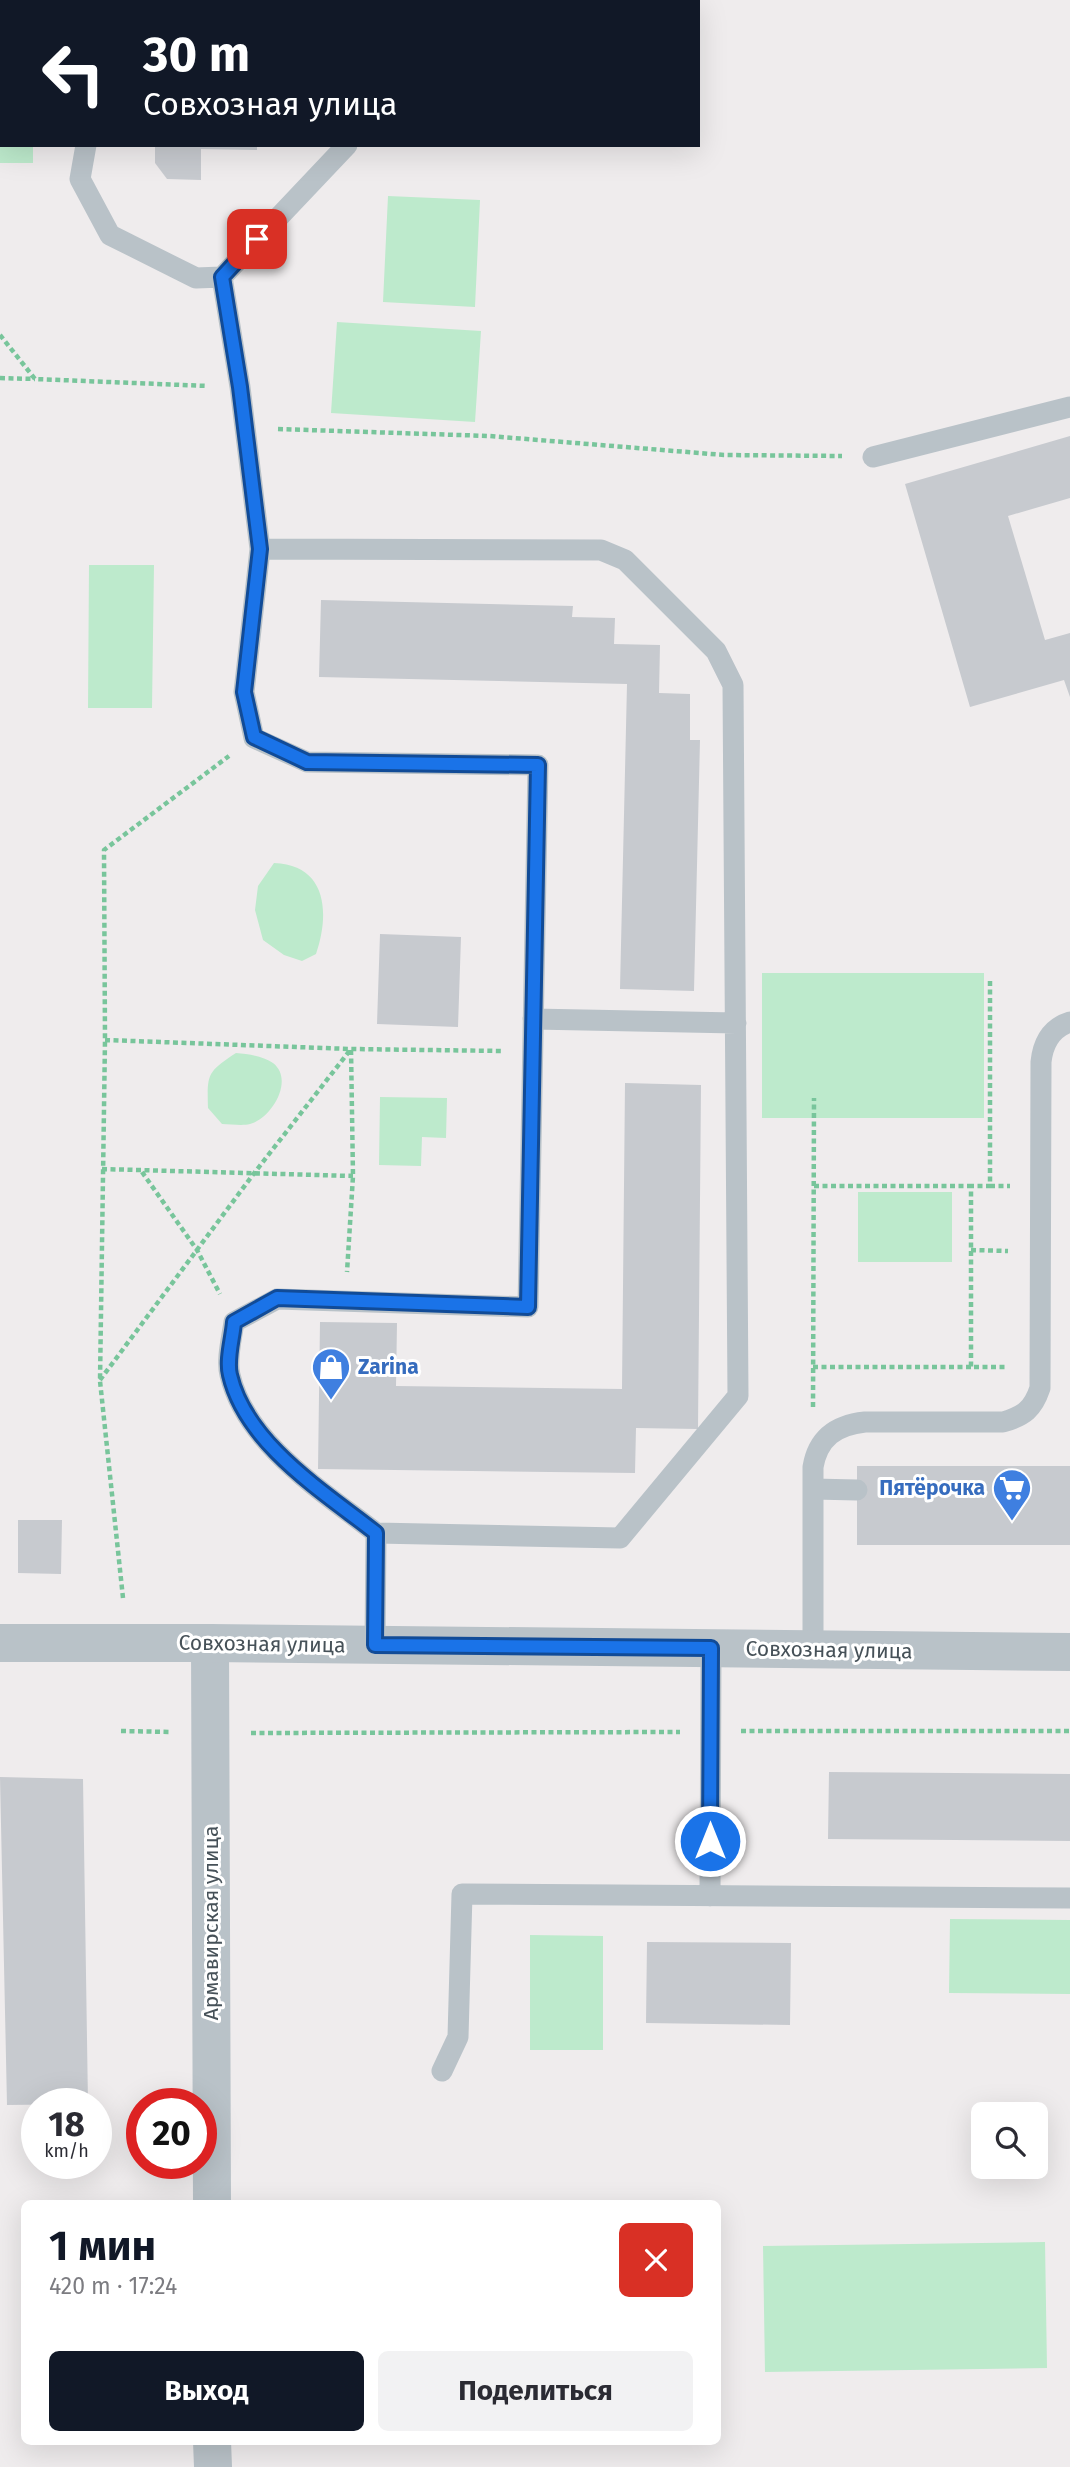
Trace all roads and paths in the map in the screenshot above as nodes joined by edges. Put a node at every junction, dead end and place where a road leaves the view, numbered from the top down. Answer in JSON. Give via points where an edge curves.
{"nodes":[{"id":1,"x":86,"y":147,"type":"edge"},
{"id":2,"x":345,"y":147,"type":"edge"},
{"id":3,"x":222,"y":277,"type":"junction"},
{"id":4,"x":0,"y":335,"type":"edge"},
{"id":5,"x":0,"y":378,"type":"edge"},
{"id":6,"x":35,"y":379,"type":"junction"},
{"id":7,"x":240,"y":387,"type":"junction"},
{"id":8,"x":1070,"y":407,"type":"edge"},
{"id":9,"x":245,"y":428,"type":"junction"},
{"id":10,"x":873,"y":457,"type":"joint"},
{"id":11,"x":260,"y":549,"type":"junction"},
{"id":12,"x":254,"y":737,"type":"junction"},
{"id":13,"x":990,"y":981,"type":"dead end"},
{"id":14,"x":533,"y":1019,"type":"junction"},
{"id":15,"x":1070,"y":1021,"type":"edge"},
{"id":16,"x":736,"y":1023,"type":"junction"},
{"id":17,"x":105,"y":1040,"type":"junction"},
{"id":18,"x":351,"y":1049,"type":"junction"},
{"id":19,"x":533,"y":1051,"type":"junction"},
{"id":20,"x":814,"y":1098,"type":"dead end"},
{"id":21,"x":102,"y":1169,"type":"junction"},
{"id":22,"x":141,"y":1171,"type":"junction"},
{"id":23,"x":255,"y":1172,"type":"junction"},
{"id":24,"x":352,"y":1176,"type":"junction"},
{"id":25,"x":814,"y":1186,"type":"junction"},
{"id":26,"x":971,"y":1186,"type":"junction"},
{"id":27,"x":197,"y":1250,"type":"junction"},
{"id":28,"x":345,"y":1301,"type":"junction"},
{"id":29,"x":234,"y":1322,"type":"junction"},
{"id":30,"x":813,"y":1367,"type":"junction"},
{"id":31,"x":971,"y":1367,"type":"junction"},
{"id":32,"x":1040,"y":1367,"type":"junction"},
{"id":33,"x":100,"y":1381,"type":"junction"},
{"id":34,"x":813,"y":1467,"type":"junction"},
{"id":35,"x":813,"y":1489,"type":"junction"},
{"id":36,"x":856,"y":1490,"type":"dead end"},
{"id":37,"x":376,"y":1533,"type":"junction"},
{"id":38,"x":123,"y":1598,"type":"dead end"},
{"id":39,"x":0,"y":1643,"type":"edge"},
{"id":40,"x":210,"y":1643,"type":"junction"},
{"id":41,"x":375,"y":1645,"type":"junction"},
{"id":42,"x":711,"y":1648,"type":"junction"},
{"id":43,"x":813,"y":1649,"type":"junction"},
{"id":44,"x":1070,"y":1652,"type":"edge"},
{"id":45,"x":121,"y":1731,"type":"dead end"},
{"id":46,"x":1070,"y":1731,"type":"edge"},
{"id":47,"x":711,"y":1732,"type":"junction"},
{"id":48,"x":210,"y":1733,"type":"junction"},
{"id":49,"x":710,"y":1896,"type":"junction"},
{"id":50,"x":1070,"y":1898,"type":"edge"},
{"id":51,"x":442,"y":2071,"type":"dead end"},
{"id":52,"x":212,"y":2200,"type":"edge"},
{"id":53,"x":212,"y":2445,"type":"edge"},
{"id":54,"x":213,"y":2467,"type":"edge"}],
"edges":[{"from":1,"to":3,"type":"lane","via":[[80,179],[110,235],[196,278]]},
{"from":2,"to":3,"type":"lane"},
{"from":3,"to":7,"type":"lane"},
{"from":4,"to":6,"type":"path"},
{"from":5,"to":6,"type":"path"},
{"from":6,"to":7,"type":"path"},
{"from":7,"to":9,"type":"lane"},
{"from":8,"to":10,"type":"lane"},
{"from":9,"to":10,"type":"path","via":[[489,436],[724,455]]},
{"from":9,"to":11,"type":"lane"},
{"from":11,"to":12,"type":"lane","via":[[244,692]]},
{"from":11,"to":16,"type":"lane","via":[[601,550],[625,561],[716,651],[733,685]]},
{"from":12,"to":14,"type":"lane","via":[[307,762],[538,765]]},
{"from":12,"to":17,"type":"path","via":[[104,850]]},
{"from":13,"to":26,"type":"path","via":[[990,1186]]},
{"from":14,"to":16,"type":"lane"},
{"from":14,"to":19,"type":"lane"},
{"from":15,"to":32,"type":"lane","via":[[1056,1028],[1042,1050]]},
{"from":16,"to":37,"type":"lane","via":[[738,1396],[620,1538]]},
{"from":17,"to":18,"type":"path"},
{"from":17,"to":21,"type":"path"},
{"from":18,"to":19,"type":"path"},
{"from":18,"to":23,"type":"path"},
{"from":18,"to":24,"type":"path"},
{"from":19,"to":28,"type":"lane","via":[[528,1307]]},
{"from":20,"to":25,"type":"path"},
{"from":21,"to":22,"type":"path"},
{"from":21,"to":33,"type":"path"},
{"from":22,"to":23,"type":"path"},
{"from":22,"to":27,"type":"path"},
{"from":23,"to":24,"type":"path"},
{"from":23,"to":27,"type":"path"},
{"from":24,"to":28,"type":"path"},
{"from":25,"to":26,"type":"path"},
{"from":25,"to":30,"type":"path"},
{"from":26,"to":31,"type":"path"},
{"from":27,"to":29,"type":"path"},
{"from":27,"to":33,"type":"path"},
{"from":28,"to":29,"type":"lane","via":[[277,1298]]},
{"from":29,"to":37,"type":"lane","via":[[229,1373],[244,1413],[276,1452]]},
{"from":30,"to":31,"type":"path"},
{"from":30,"to":34,"type":"path"},
{"from":31,"to":32,"type":"path"},
{"from":32,"to":34,"type":"lane","via":[[1036,1402],[1020,1417],[1003,1422],[850,1423],[827,1436]]},
{"from":33,"to":38,"type":"path"},
{"from":34,"to":35,"type":"lane"},
{"from":35,"to":36,"type":"lane"},
{"from":35,"to":43,"type":"lane"},
{"from":37,"to":41,"type":"lane"},
{"from":39,"to":40,"type":"street","name":"Совхозная улица"},
{"from":40,"to":41,"type":"street","name":"Совхозная улица"},
{"from":40,"to":48,"type":"street","name":"Армавирская улица"},
{"from":41,"to":42,"type":"street","name":"Совхозная улица"},
{"from":42,"to":43,"type":"street","name":"Совхозная улица"},
{"from":42,"to":47,"type":"lane"},
{"from":43,"to":44,"type":"street","name":"Совхозная улица"},
{"from":45,"to":48,"type":"path"},
{"from":46,"to":47,"type":"path"},
{"from":47,"to":48,"type":"path"},
{"from":47,"to":49,"type":"lane"},
{"from":48,"to":52,"type":"street","name":"Армавирская улица"},
{"from":49,"to":50,"type":"lane"},
{"from":49,"to":51,"type":"lane","via":[[462,1894],[458,2037]]},
{"from":53,"to":54,"type":"street"}]}
